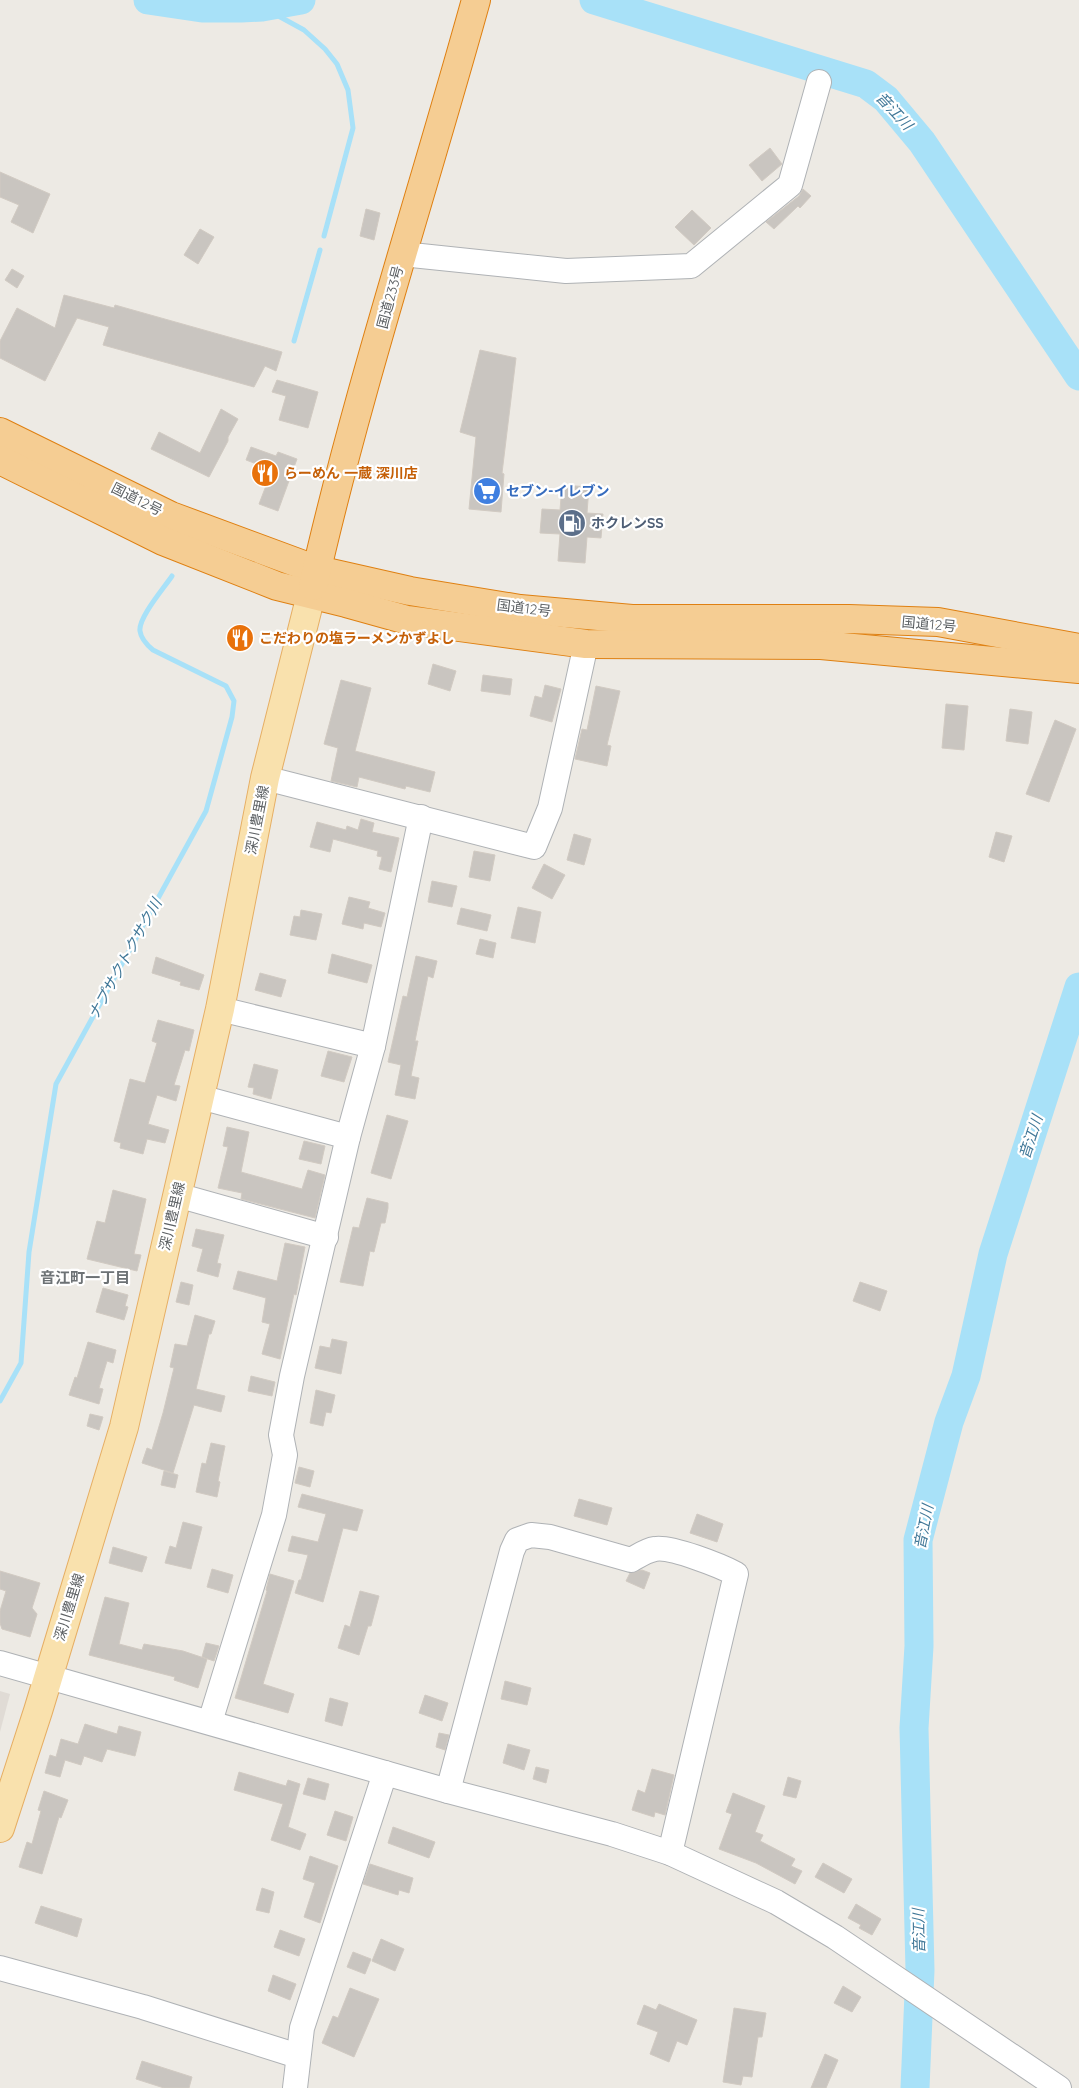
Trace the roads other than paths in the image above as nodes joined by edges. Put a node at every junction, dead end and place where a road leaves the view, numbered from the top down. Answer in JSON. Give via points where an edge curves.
{"nodes":[{"id":1,"x":476,"y":0,"type":"edge"},
{"id":2,"x":819,"y":82,"type":"dead end"},
{"id":3,"x":402,"y":254,"type":"junction"},
{"id":4,"x":0,"y":432,"type":"edge"},
{"id":5,"x":0,"y":460,"type":"edge"},
{"id":6,"x":314,"y":582,"type":"junction"},
{"id":7,"x":586,"y":644,"type":"junction"},
{"id":8,"x":1079,"y":648,"type":"edge"},
{"id":9,"x":1079,"y":669,"type":"edge"},
{"id":10,"x":265,"y":778,"type":"junction"},
{"id":11,"x":421,"y":817,"type":"junction"},
{"id":12,"x":220,"y":1009,"type":"junction"},
{"id":13,"x":373,"y":1046,"type":"junction"},
{"id":14,"x":200,"y":1097,"type":"junction"},
{"id":15,"x":348,"y":1137,"type":"junction"},
{"id":16,"x":177,"y":1195,"type":"junction"},
{"id":17,"x":326,"y":1237,"type":"junction"},
{"id":18,"x":0,"y":1663,"type":"edge"},
{"id":19,"x":48,"y":1676,"type":"junction"},
{"id":20,"x":210,"y":1722,"type":"junction"},
{"id":21,"x":385,"y":1773,"type":"junction"},
{"id":22,"x":448,"y":1791,"type":"junction"},
{"id":23,"x":0,"y":1828,"type":"edge"},
{"id":24,"x":670,"y":1853,"type":"junction"},
{"id":25,"x":0,"y":1968,"type":"edge"},
{"id":26,"x":298,"y":2056,"type":"junction"},
{"id":27,"x":295,"y":2088,"type":"edge"},
{"id":28,"x":1059,"y":2088,"type":"edge"}],
"edges":[{"from":1,"to":3,"type":"highway","name":"国道233号"},
{"from":2,"to":3,"type":"street","via":[[790,185],[691,266],[566,271]]},
{"from":3,"to":6,"type":"highway","name":"国道233号"},
{"from":4,"to":6,"type":"highway","name":"国道12号","via":[[170,516]]},
{"from":5,"to":6,"type":"highway","name":"国道12号","via":[[163,541],[277,586]]},
{"from":6,"to":7,"type":"highway","name":"国道12号","via":[[407,620]]},
{"from":6,"to":8,"type":"highway","name":"国道12号","via":[[410,591],[520,609],[632,619],[938,622]]},
{"from":6,"to":10,"type":"main road","name":"深川豊里線"},
{"from":7,"to":9,"type":"highway","name":"国道12号","via":[[821,645]]},
{"from":7,"to":11,"type":"street","via":[[550,808],[534,847]]},
{"from":10,"to":11,"type":"street"},
{"from":10,"to":12,"type":"main road","name":"深川豊里線"},
{"from":11,"to":13,"type":"street"},
{"from":12,"to":13,"type":"street"},
{"from":12,"to":14,"type":"main road","name":"深川豊里線"},
{"from":13,"to":15,"type":"street"},
{"from":14,"to":15,"type":"street"},
{"from":14,"to":16,"type":"main road","name":"深川豊里線"},
{"from":15,"to":17,"type":"street"},
{"from":16,"to":17,"type":"street"},
{"from":16,"to":19,"type":"main road","name":"深川豊里線","via":[[124,1427]]},
{"from":17,"to":20,"type":"street","via":[[281,1435],[285,1455],[274,1516]]},
{"from":18,"to":19,"type":"street"},
{"from":19,"to":20,"type":"street"},
{"from":19,"to":23,"type":"main road","name":"深川豊里線"},
{"from":20,"to":21,"type":"street"},
{"from":21,"to":22,"type":"street"},
{"from":21,"to":26,"type":"street","via":[[302,2028]]},
{"from":22,"to":24,"type":"street","via":[[612,1834]]},
{"from":22,"to":24,"type":"street","via":[[517,1540],[531,1534],[550,1537],[631,1560],[656,1548],[684,1553],[736,1574]]},
{"from":24,"to":28,"type":"street","via":[[776,1902],[835,1937]]},
{"from":25,"to":26,"type":"street","via":[[152,2010]]},
{"from":26,"to":27,"type":"street"}]}
